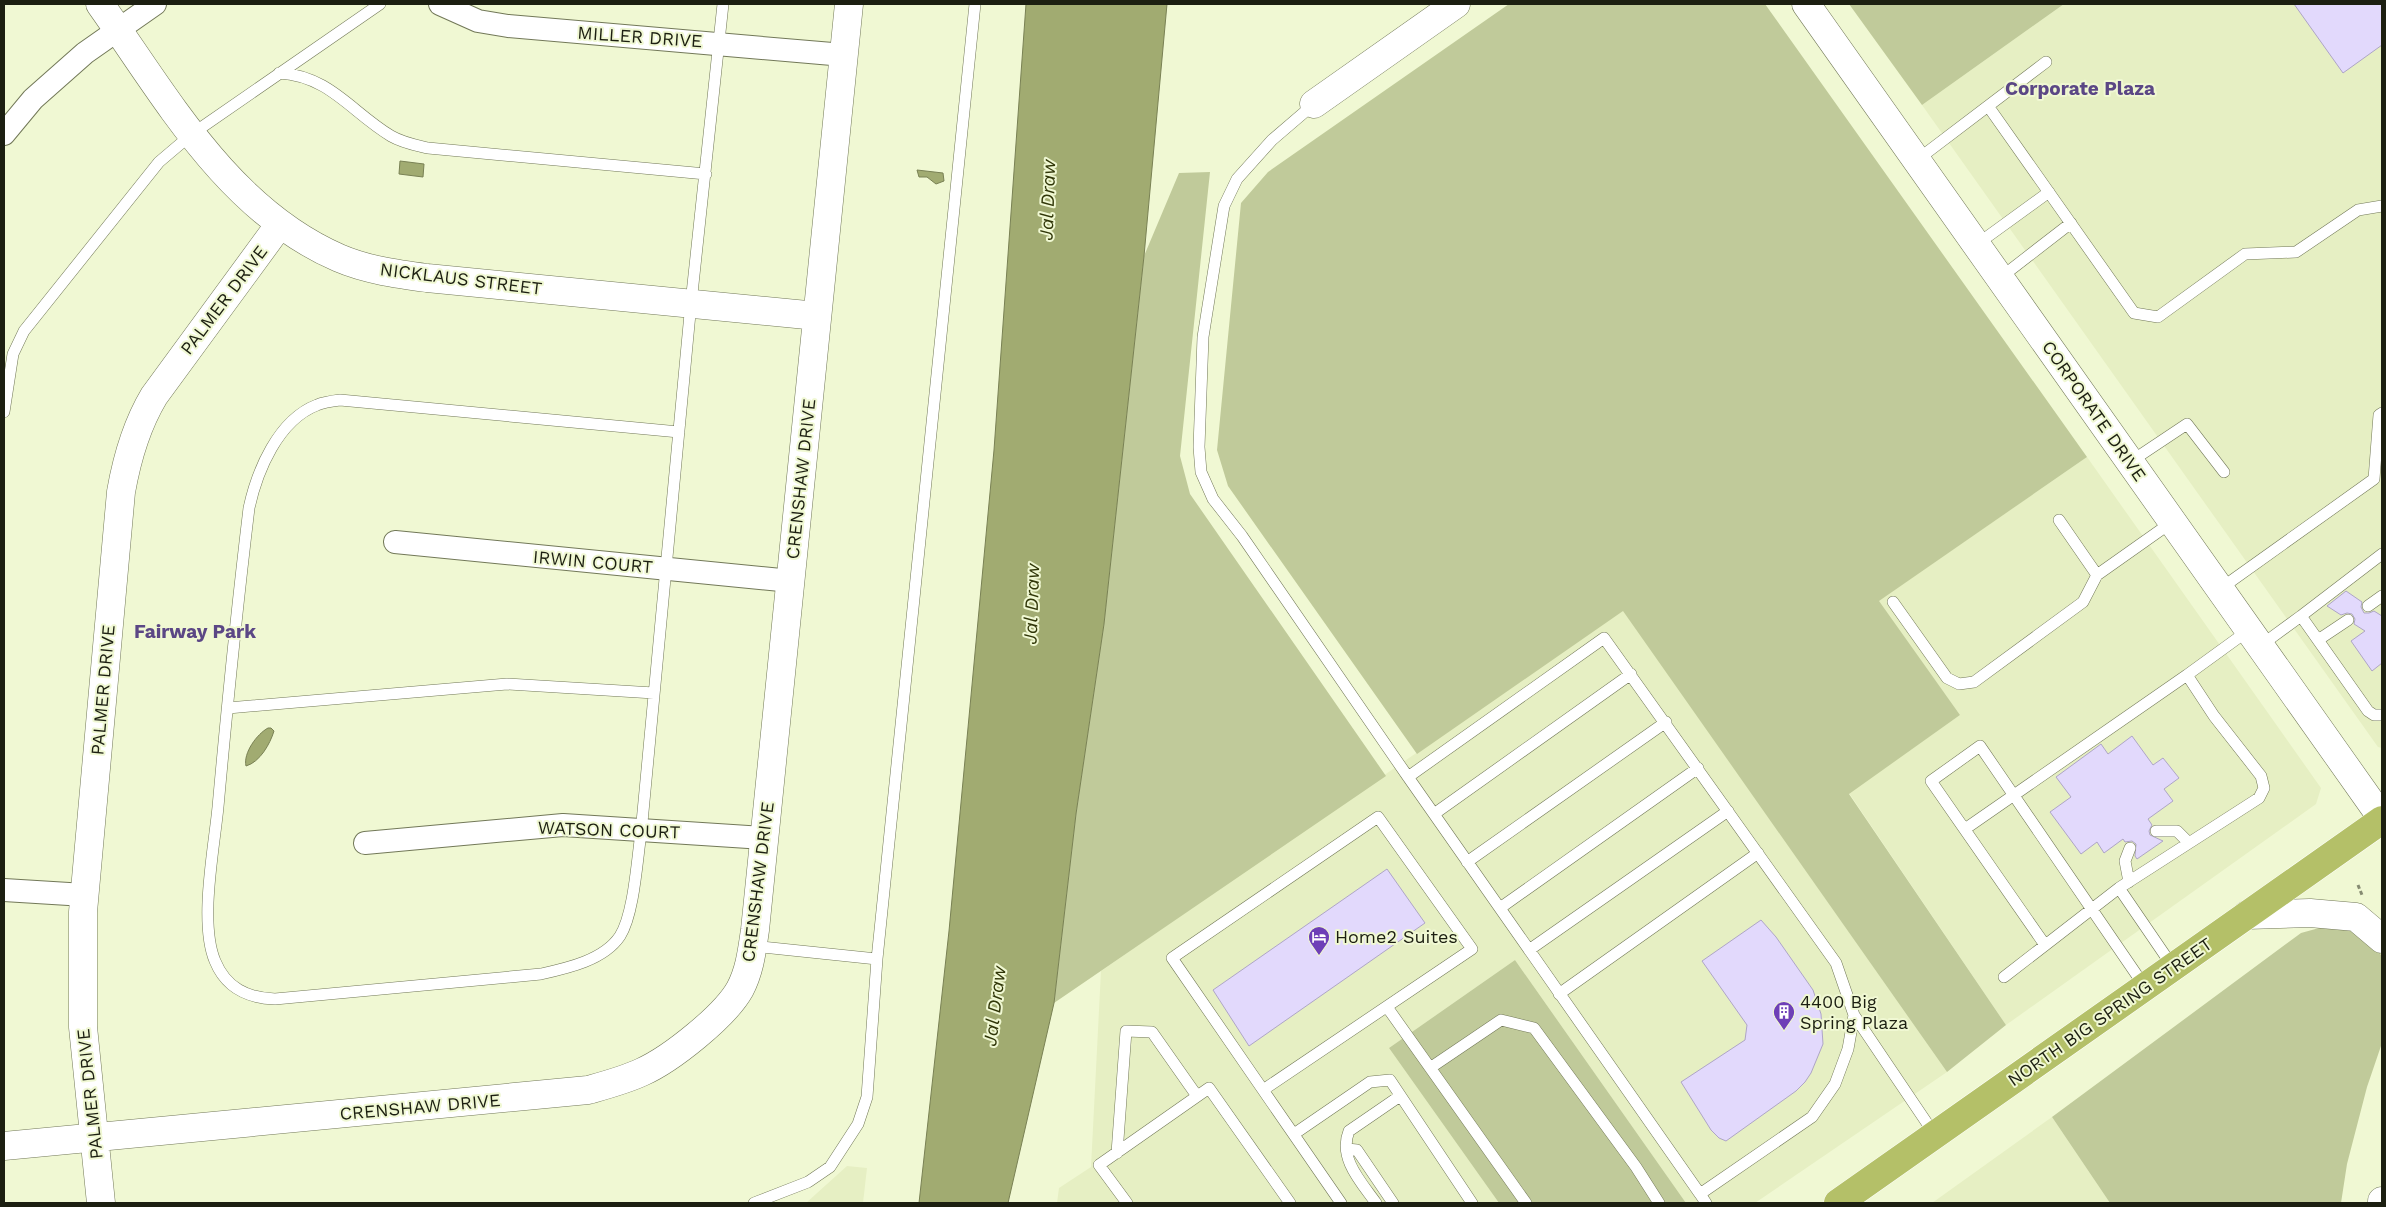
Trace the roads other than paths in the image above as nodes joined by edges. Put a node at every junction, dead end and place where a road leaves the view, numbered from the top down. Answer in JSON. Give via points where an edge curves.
{"nodes":[{"id":1,"x":100,"y":4,"type":"edge"},
{"id":2,"x":155,"y":4,"type":"edge"},
{"id":3,"x":380,"y":4,"type":"edge"},
{"id":4,"x":440,"y":4,"type":"edge"},
{"id":5,"x":724,"y":4,"type":"edge"},
{"id":6,"x":849,"y":4,"type":"edge"},
{"id":7,"x":975,"y":4,"type":"edge"},
{"id":8,"x":1456,"y":4,"type":"edge"},
{"id":9,"x":1806,"y":4,"type":"edge"},
{"id":10,"x":118,"y":29,"type":"junction"},
{"id":11,"x":720,"y":43,"type":"junction"},
{"id":12,"x":844,"y":55,"type":"junction"},
{"id":13,"x":2046,"y":62,"type":"dead end"},
{"id":14,"x":279,"y":74,"type":"junction"},
{"id":15,"x":1314,"y":104,"type":"joint"},
{"id":16,"x":1988,"y":106,"type":"junction"},
{"id":17,"x":4,"y":134,"type":"edge"},
{"id":18,"x":192,"y":134,"type":"junction"},
{"id":19,"x":1917,"y":160,"type":"junction"},
{"id":20,"x":706,"y":174,"type":"junction"},
{"id":21,"x":2049,"y":192,"type":"junction"},
{"id":22,"x":2382,"y":206,"type":"edge"},
{"id":23,"x":2071,"y":223,"type":"junction"},
{"id":24,"x":280,"y":224,"type":"junction"},
{"id":25,"x":1976,"y":245,"type":"junction"},
{"id":26,"x":2000,"y":278,"type":"junction"},
{"id":27,"x":691,"y":303,"type":"junction"},
{"id":28,"x":817,"y":316,"type":"junction"},
{"id":29,"x":4,"y":412,"type":"edge"},
{"id":30,"x":2382,"y":413,"type":"edge"},
{"id":31,"x":679,"y":432,"type":"junction"},
{"id":32,"x":2130,"y":462,"type":"junction"},
{"id":33,"x":2224,"y":472,"type":"dead end"},
{"id":34,"x":2378,"y":476,"type":"edge"},
{"id":35,"x":2059,"y":520,"type":"dead end"},
{"id":36,"x":2172,"y":522,"type":"junction"},
{"id":37,"x":395,"y":542,"type":"dead end"},
{"id":38,"x":2382,"y":554,"type":"edge"},
{"id":39,"x":665,"y":569,"type":"junction"},
{"id":40,"x":2097,"y":575,"type":"junction"},
{"id":41,"x":791,"y":581,"type":"junction"},
{"id":42,"x":2220,"y":589,"type":"junction"},
{"id":43,"x":2382,"y":596,"type":"edge"},
{"id":44,"x":1893,"y":602,"type":"dead end"},
{"id":45,"x":2368,"y":606,"type":"dead end"},
{"id":46,"x":2301,"y":616,"type":"junction"},
{"id":47,"x":2348,"y":620,"type":"dead end"},
{"id":48,"x":2255,"y":638,"type":"junction"},
{"id":49,"x":2318,"y":640,"type":"junction"},
{"id":50,"x":1631,"y":674,"type":"junction"},
{"id":51,"x":2187,"y":675,"type":"junction"},
{"id":52,"x":654,"y":693,"type":"junction"},
{"id":53,"x":228,"y":708,"type":"junction"},
{"id":54,"x":2382,"y":715,"type":"edge"},
{"id":55,"x":1666,"y":722,"type":"junction"},
{"id":56,"x":1698,"y":768,"type":"junction"},
{"id":57,"x":1408,"y":777,"type":"junction"},
{"id":58,"x":2014,"y":795,"type":"junction"},
{"id":59,"x":1728,"y":810,"type":"junction"},
{"id":60,"x":1434,"y":814,"type":"junction"},
{"id":61,"x":2382,"y":819,"type":"edge"},
{"id":62,"x":1965,"y":829,"type":"junction"},
{"id":63,"x":641,"y":830,"type":"junction"},
{"id":64,"x":2156,"y":831,"type":"dead end"},
{"id":65,"x":764,"y":838,"type":"junction"},
{"id":66,"x":365,"y":843,"type":"dead end"},
{"id":67,"x":2189,"y":843,"type":"junction"},
{"id":68,"x":2130,"y":848,"type":"dead end"},
{"id":69,"x":1758,"y":854,"type":"junction"},
{"id":70,"x":1467,"y":862,"type":"junction"},
{"id":71,"x":2129,"y":882,"type":"junction"},
{"id":72,"x":2119,"y":888,"type":"junction"},
{"id":73,"x":4,"y":890,"type":"edge"},
{"id":74,"x":85,"y":895,"type":"junction"},
{"id":75,"x":1500,"y":908,"type":"junction"},
{"id":76,"x":2092,"y":909,"type":"junction"},
{"id":77,"x":2247,"y":915,"type":"junction"},
{"id":78,"x":2382,"y":939,"type":"edge"},
{"id":79,"x":2045,"y":945,"type":"junction"},
{"id":80,"x":753,"y":946,"type":"junction"},
{"id":81,"x":1529,"y":950,"type":"junction"},
{"id":82,"x":877,"y":959,"type":"junction"},
{"id":83,"x":2173,"y":967,"type":"junction"},
{"id":84,"x":2004,"y":977,"type":"dead end"},
{"id":85,"x":2145,"y":987,"type":"junction"},
{"id":86,"x":1560,"y":994,"type":"junction"},
{"id":87,"x":1386,"y":1007,"type":"junction"},
{"id":88,"x":1854,"y":1015,"type":"junction"},
{"id":89,"x":1430,"y":1068,"type":"junction"},
{"id":90,"x":1263,"y":1090,"type":"junction"},
{"id":91,"x":1197,"y":1096,"type":"junction"},
{"id":92,"x":1400,"y":1096,"type":"junction"},
{"id":93,"x":1294,"y":1134,"type":"junction"},
{"id":94,"x":1935,"y":1135,"type":"junction"},
{"id":95,"x":95,"y":1138,"type":"junction"},
{"id":96,"x":4,"y":1146,"type":"edge"},
{"id":97,"x":1347,"y":1148,"type":"junction"},
{"id":98,"x":1117,"y":1153,"type":"junction"},
{"id":99,"x":1703,"y":1199,"type":"edge"},
{"id":100,"x":101,"y":1203,"type":"edge"},
{"id":101,"x":754,"y":1203,"type":"edge"},
{"id":102,"x":1127,"y":1203,"type":"edge"},
{"id":103,"x":1290,"y":1203,"type":"edge"},
{"id":104,"x":1341,"y":1203,"type":"edge"},
{"id":105,"x":1376,"y":1203,"type":"edge"},
{"id":106,"x":1393,"y":1203,"type":"edge"},
{"id":107,"x":1472,"y":1203,"type":"edge"},
{"id":108,"x":1526,"y":1203,"type":"edge"},
{"id":109,"x":1659,"y":1203,"type":"edge"},
{"id":110,"x":1839,"y":1203,"type":"edge"}],
"edges":[{"from":1,"to":10,"type":"street","name":"NICKLAUS STREET"},
{"from":2,"to":10,"type":"street"},
{"from":3,"to":14,"type":"lane"},
{"from":4,"to":11,"type":"street","name":"MILLER DRIVE","via":[[478,21],[508,26]]},
{"from":5,"to":11,"type":"lane"},
{"from":6,"to":12,"type":"street","name":"CRENSHAW DRIVE"},
{"from":7,"to":82,"type":"lane"},
{"from":8,"to":15,"type":"street"},
{"from":9,"to":19,"type":"street","name":"CORPORATE DRIVE"},
{"from":10,"to":17,"type":"street","via":[[33,99]]},
{"from":10,"to":18,"type":"street","name":"NICKLAUS STREET"},
{"from":11,"to":12,"type":"street","name":"MILLER DRIVE"},
{"from":11,"to":20,"type":"lane"},
{"from":12,"to":28,"type":"street","name":"CRENSHAW DRIVE"},
{"from":13,"to":16,"type":"lane"},
{"from":14,"to":18,"type":"lane"},
{"from":14,"to":20,"type":"lane","via":[[310,78],[391,136],[406,143],[428,148]]},
{"from":15,"to":57,"type":"lane","via":[[1272,140],[1237,179],[1224,206],[1203,337],[1201,472],[1213,499]]},
{"from":16,"to":19,"type":"lane"},
{"from":16,"to":21,"type":"lane"},
{"from":18,"to":24,"type":"street","name":"NICKLAUS STREET","via":[[217,166]]},
{"from":18,"to":29,"type":"lane","via":[[159,162],[24,331],[13,354]]},
{"from":19,"to":25,"type":"street","name":"CORPORATE DRIVE"},
{"from":20,"to":27,"type":"lane"},
{"from":21,"to":23,"type":"lane"},
{"from":21,"to":25,"type":"lane"},
{"from":22,"to":23,"type":"lane","via":[[2358,210],[2296,252],[2245,254],[2158,317],[2134,313]]},
{"from":23,"to":26,"type":"lane"},
{"from":24,"to":27,"type":"street","name":"NICKLAUS STREET","via":[[338,258],[377,270],[427,278]]},
{"from":24,"to":74,"type":"street","name":"PALMER DRIVE","via":[[154,396],[142,415],[131,447],[121,492]]},
{"from":25,"to":26,"type":"street","name":"CORPORATE DRIVE"},
{"from":26,"to":32,"type":"street","name":"CORPORATE DRIVE"},
{"from":27,"to":28,"type":"street","name":"NICKLAUS STREET"},
{"from":27,"to":31,"type":"lane"},
{"from":28,"to":41,"type":"street","name":"CRENSHAW DRIVE"},
{"from":30,"to":34,"type":"lane","via":[[2379,415]]},
{"from":31,"to":39,"type":"lane"},
{"from":31,"to":53,"type":"lane","via":[[355,401],[327,402],[308,409],[288,426],[273,447],[254,487],[242,560]]},
{"from":32,"to":33,"type":"lane","via":[[2187,424]]},
{"from":32,"to":36,"type":"street","name":"CORPORATE DRIVE"},
{"from":34,"to":42,"type":"lane"},
{"from":35,"to":40,"type":"lane"},
{"from":36,"to":40,"type":"lane"},
{"from":36,"to":42,"type":"street","name":"CORPORATE DRIVE"},
{"from":37,"to":39,"type":"street","name":"IRWIN COURT"},
{"from":38,"to":46,"type":"lane"},
{"from":39,"to":41,"type":"street","name":"IRWIN COURT"},
{"from":39,"to":52,"type":"lane"},
{"from":40,"to":44,"type":"lane","via":[[2084,602],[1974,682],[1959,684],[1947,678]]},
{"from":41,"to":65,"type":"street","name":"CRENSHAW DRIVE"},
{"from":42,"to":48,"type":"street","name":"CORPORATE DRIVE"},
{"from":43,"to":45,"type":"lane"},
{"from":46,"to":48,"type":"lane"},
{"from":46,"to":49,"type":"lane"},
{"from":47,"to":49,"type":"lane"},
{"from":48,"to":51,"type":"lane"},
{"from":48,"to":61,"type":"street","name":"CORPORATE DRIVE"},
{"from":49,"to":54,"type":"lane","via":[[2368,711]]},
{"from":50,"to":55,"type":"lane"},
{"from":50,"to":57,"type":"lane","via":[[1604,638]]},
{"from":50,"to":60,"type":"lane"},
{"from":51,"to":58,"type":"lane"},
{"from":51,"to":67,"type":"lane","via":[[2261,776],[2264,788],[2259,798]]},
{"from":52,"to":53,"type":"lane","via":[[507,684]]},
{"from":52,"to":63,"type":"lane"},
{"from":53,"to":63,"type":"lane","via":[[210,893],[209,937],[220,970],[234,988],[250,996],[275,999],[541,974],[585,961],[610,946],[620,936],[628,919]]},
{"from":55,"to":56,"type":"lane"},
{"from":55,"to":70,"type":"lane"},
{"from":56,"to":59,"type":"lane"},
{"from":56,"to":75,"type":"lane"},
{"from":57,"to":60,"type":"lane"},
{"from":58,"to":62,"type":"lane"},
{"from":58,"to":62,"type":"lane","via":[[1980,746],[1931,780]]},
{"from":58,"to":76,"type":"lane"},
{"from":59,"to":69,"type":"lane"},
{"from":59,"to":81,"type":"lane"},
{"from":60,"to":70,"type":"lane"},
{"from":61,"to":77,"type":"highway","name":"NORTH BIG SPRING STREET"},
{"from":62,"to":79,"type":"lane"},
{"from":63,"to":65,"type":"street","name":"WATSON COURT"},
{"from":63,"to":66,"type":"street","name":"WATSON COURT","via":[[542,826]]},
{"from":64,"to":67,"type":"lane","via":[[2177,831]]},
{"from":65,"to":80,"type":"street","name":"CRENSHAW DRIVE"},
{"from":67,"to":71,"type":"lane"},
{"from":68,"to":71,"type":"lane","via":[[2125,862]]},
{"from":69,"to":86,"type":"lane"},
{"from":69,"to":88,"type":"lane","via":[[1836,963]]},
{"from":70,"to":75,"type":"lane"},
{"from":71,"to":72,"type":"lane"},
{"from":72,"to":76,"type":"lane"},
{"from":72,"to":83,"type":"lane"},
{"from":73,"to":74,"type":"street"},
{"from":74,"to":95,"type":"street","name":"PALMER DRIVE","via":[[83,1018]]},
{"from":75,"to":81,"type":"lane"},
{"from":76,"to":79,"type":"lane"},
{"from":76,"to":85,"type":"lane"},
{"from":77,"to":78,"type":"street","via":[[2310,912],[2356,917]]},
{"from":77,"to":83,"type":"highway","name":"NORTH BIG SPRING STREET"},
{"from":79,"to":84,"type":"lane"},
{"from":80,"to":82,"type":"lane"},
{"from":80,"to":95,"type":"street","name":"CRENSHAW DRIVE","via":[[749,968],[740,989],[723,1012],[652,1067],[614,1083],[542,1096]]},
{"from":81,"to":86,"type":"lane"},
{"from":82,"to":101,"type":"lane","via":[[867,1097],[858,1124],[830,1167],[808,1182]]},
{"from":83,"to":85,"type":"highway","name":"NORTH BIG SPRING STREET"},
{"from":85,"to":94,"type":"highway","name":"NORTH BIG SPRING STREET"},
{"from":86,"to":99,"type":"lane"},
{"from":87,"to":89,"type":"lane"},
{"from":87,"to":90,"type":"lane"},
{"from":87,"to":90,"type":"lane","via":[[1472,949],[1378,817],[1172,958]]},
{"from":88,"to":94,"type":"lane"},
{"from":88,"to":99,"type":"lane","via":[[1848,1050],[1835,1084],[1812,1116]]},
{"from":89,"to":108,"type":"lane"},
{"from":89,"to":109,"type":"lane","via":[[1501,1020],[1534,1028]]},
{"from":90,"to":93,"type":"lane"},
{"from":91,"to":98,"type":"lane"},
{"from":91,"to":98,"type":"lane","via":[[1152,1032],[1126,1031]]},
{"from":91,"to":103,"type":"lane","via":[[1209,1088]]},
{"from":92,"to":93,"type":"lane","via":[[1390,1080],[1370,1082]]},
{"from":92,"to":97,"type":"lane","via":[[1349,1131],[1345,1140]]},
{"from":92,"to":107,"type":"lane"},
{"from":93,"to":104,"type":"lane"},
{"from":94,"to":110,"type":"highway","name":"NORTH BIG SPRING STREET"},
{"from":95,"to":96,"type":"street","name":"CRENSHAW DRIVE"},
{"from":95,"to":100,"type":"street","name":"PALMER DRIVE"},
{"from":97,"to":105,"type":"lane","via":[[1347,1160]]},
{"from":97,"to":106,"type":"lane","via":[[1357,1150]]},
{"from":98,"to":102,"type":"lane","via":[[1099,1164]]}]}
